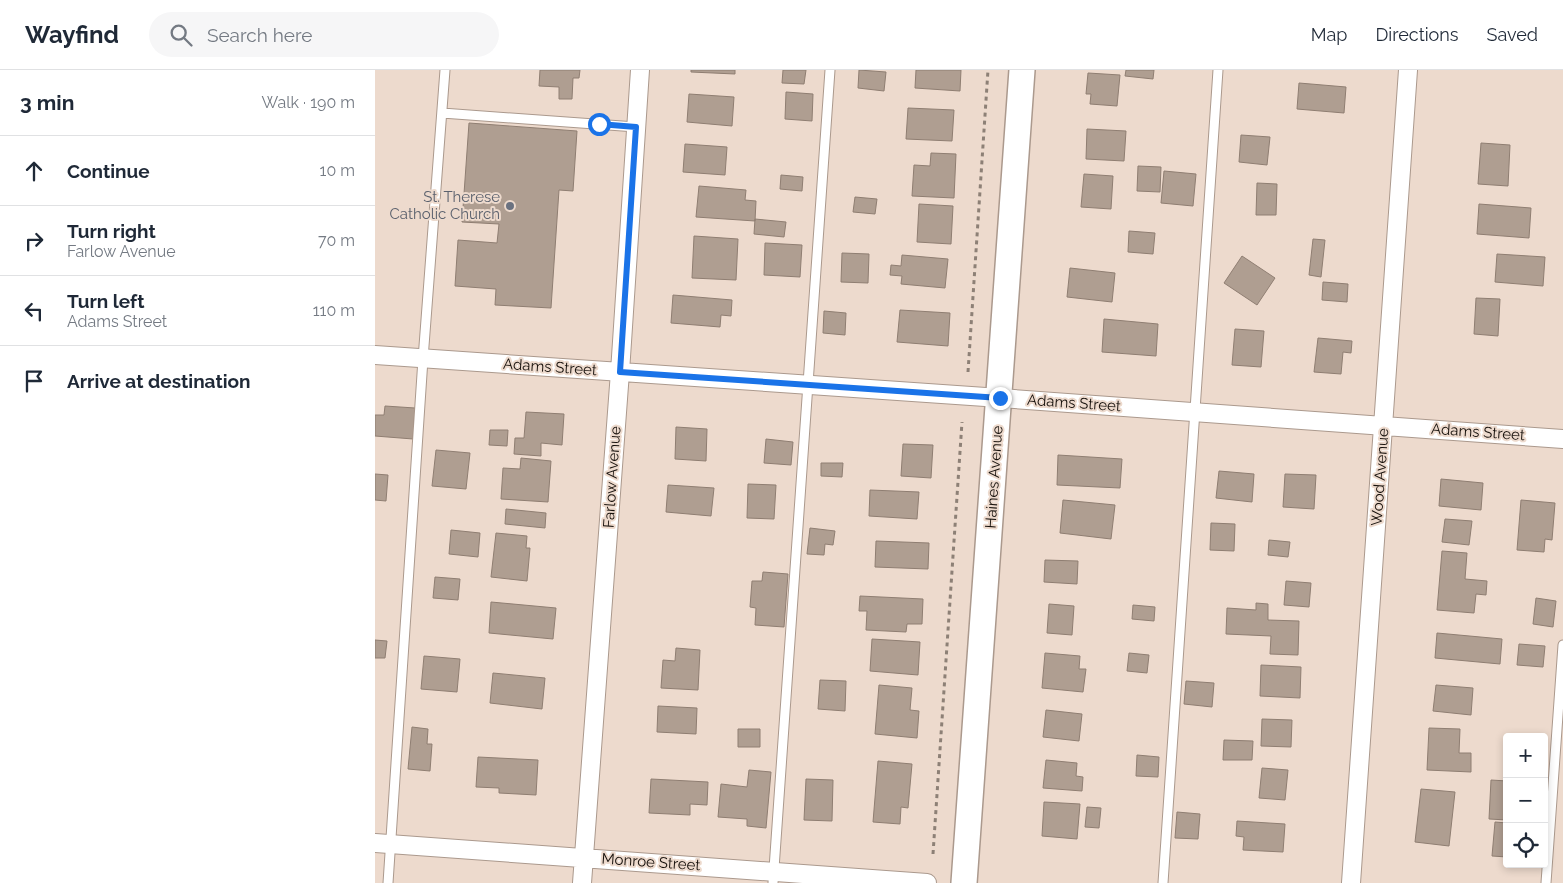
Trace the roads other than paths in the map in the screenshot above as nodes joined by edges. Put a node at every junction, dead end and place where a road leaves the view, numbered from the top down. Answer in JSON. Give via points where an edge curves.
{"nodes":[{"id":1,"x":445,"y":70,"type":"edge"},
{"id":2,"x":640,"y":70,"type":"edge"},
{"id":3,"x":829,"y":70,"type":"edge"},
{"id":4,"x":1022,"y":70,"type":"edge"},
{"id":5,"x":1218,"y":70,"type":"edge"},
{"id":6,"x":1408,"y":70,"type":"edge"},
{"id":7,"x":442,"y":113,"type":"junction"},
{"id":8,"x":636,"y":127,"type":"junction"},
{"id":9,"x":375,"y":355,"type":"edge"},
{"id":10,"x":423,"y":359,"type":"junction"},
{"id":11,"x":620,"y":372,"type":"junction"},
{"id":12,"x":808,"y":384,"type":"junction"},
{"id":13,"x":1000,"y":398,"type":"junction"},
{"id":14,"x":1195,"y":412,"type":"junction"},
{"id":15,"x":1384,"y":426,"type":"junction"},
{"id":16,"x":1563,"y":439,"type":"edge"},
{"id":17,"x":1563,"y":646,"type":"edge"},
{"id":18,"x":383,"y":844,"type":"edge"},
{"id":19,"x":583,"y":858,"type":"junction"},
{"id":20,"x":773,"y":877,"type":"edge"},
{"id":21,"x":388,"y":883,"type":"edge"},
{"id":22,"x":581,"y":883,"type":"edge"},
{"id":23,"x":927,"y":883,"type":"edge"},
{"id":24,"x":964,"y":883,"type":"edge"},
{"id":25,"x":1163,"y":883,"type":"edge"},
{"id":26,"x":1351,"y":883,"type":"edge"},
{"id":27,"x":1546,"y":883,"type":"edge"}],
"edges":[{"from":1,"to":7,"type":"lane"},
{"from":2,"to":8,"type":"street","name":"Farlow Avenue"},
{"from":3,"to":12,"type":"lane"},
{"from":4,"to":13,"type":"main road","name":"Haines Avenue"},
{"from":5,"to":14,"type":"lane"},
{"from":6,"to":15,"type":"street","name":"Wood Avenue"},
{"from":7,"to":8,"type":"lane"},
{"from":7,"to":10,"type":"lane"},
{"from":8,"to":11,"type":"street","name":"Farlow Avenue"},
{"from":9,"to":10,"type":"street","name":"Adams Street"},
{"from":10,"to":11,"type":"street","name":"Adams Street"},
{"from":10,"to":18,"type":"lane"},
{"from":11,"to":12,"type":"street","name":"Adams Street"},
{"from":11,"to":19,"type":"street","name":"Farlow Avenue"},
{"from":12,"to":13,"type":"street","name":"Adams Street"},
{"from":12,"to":20,"type":"lane"},
{"from":13,"to":14,"type":"street","name":"Adams Street"},
{"from":13,"to":24,"type":"main road","name":"Haines Avenue"},
{"from":14,"to":15,"type":"street","name":"Adams Street"},
{"from":14,"to":25,"type":"lane"},
{"from":15,"to":16,"type":"street","name":"Adams Street"},
{"from":15,"to":26,"type":"street","name":"Wood Avenue"},
{"from":17,"to":27,"type":"lane"},
{"from":18,"to":19,"type":"street","name":"Monroe Street"},
{"from":18,"to":21,"type":"lane"},
{"from":19,"to":20,"type":"street","name":"Monroe Street"},
{"from":19,"to":22,"type":"street","name":"Farlow Avenue"},
{"from":20,"to":23,"type":"street","name":"Monroe Street"}]}
